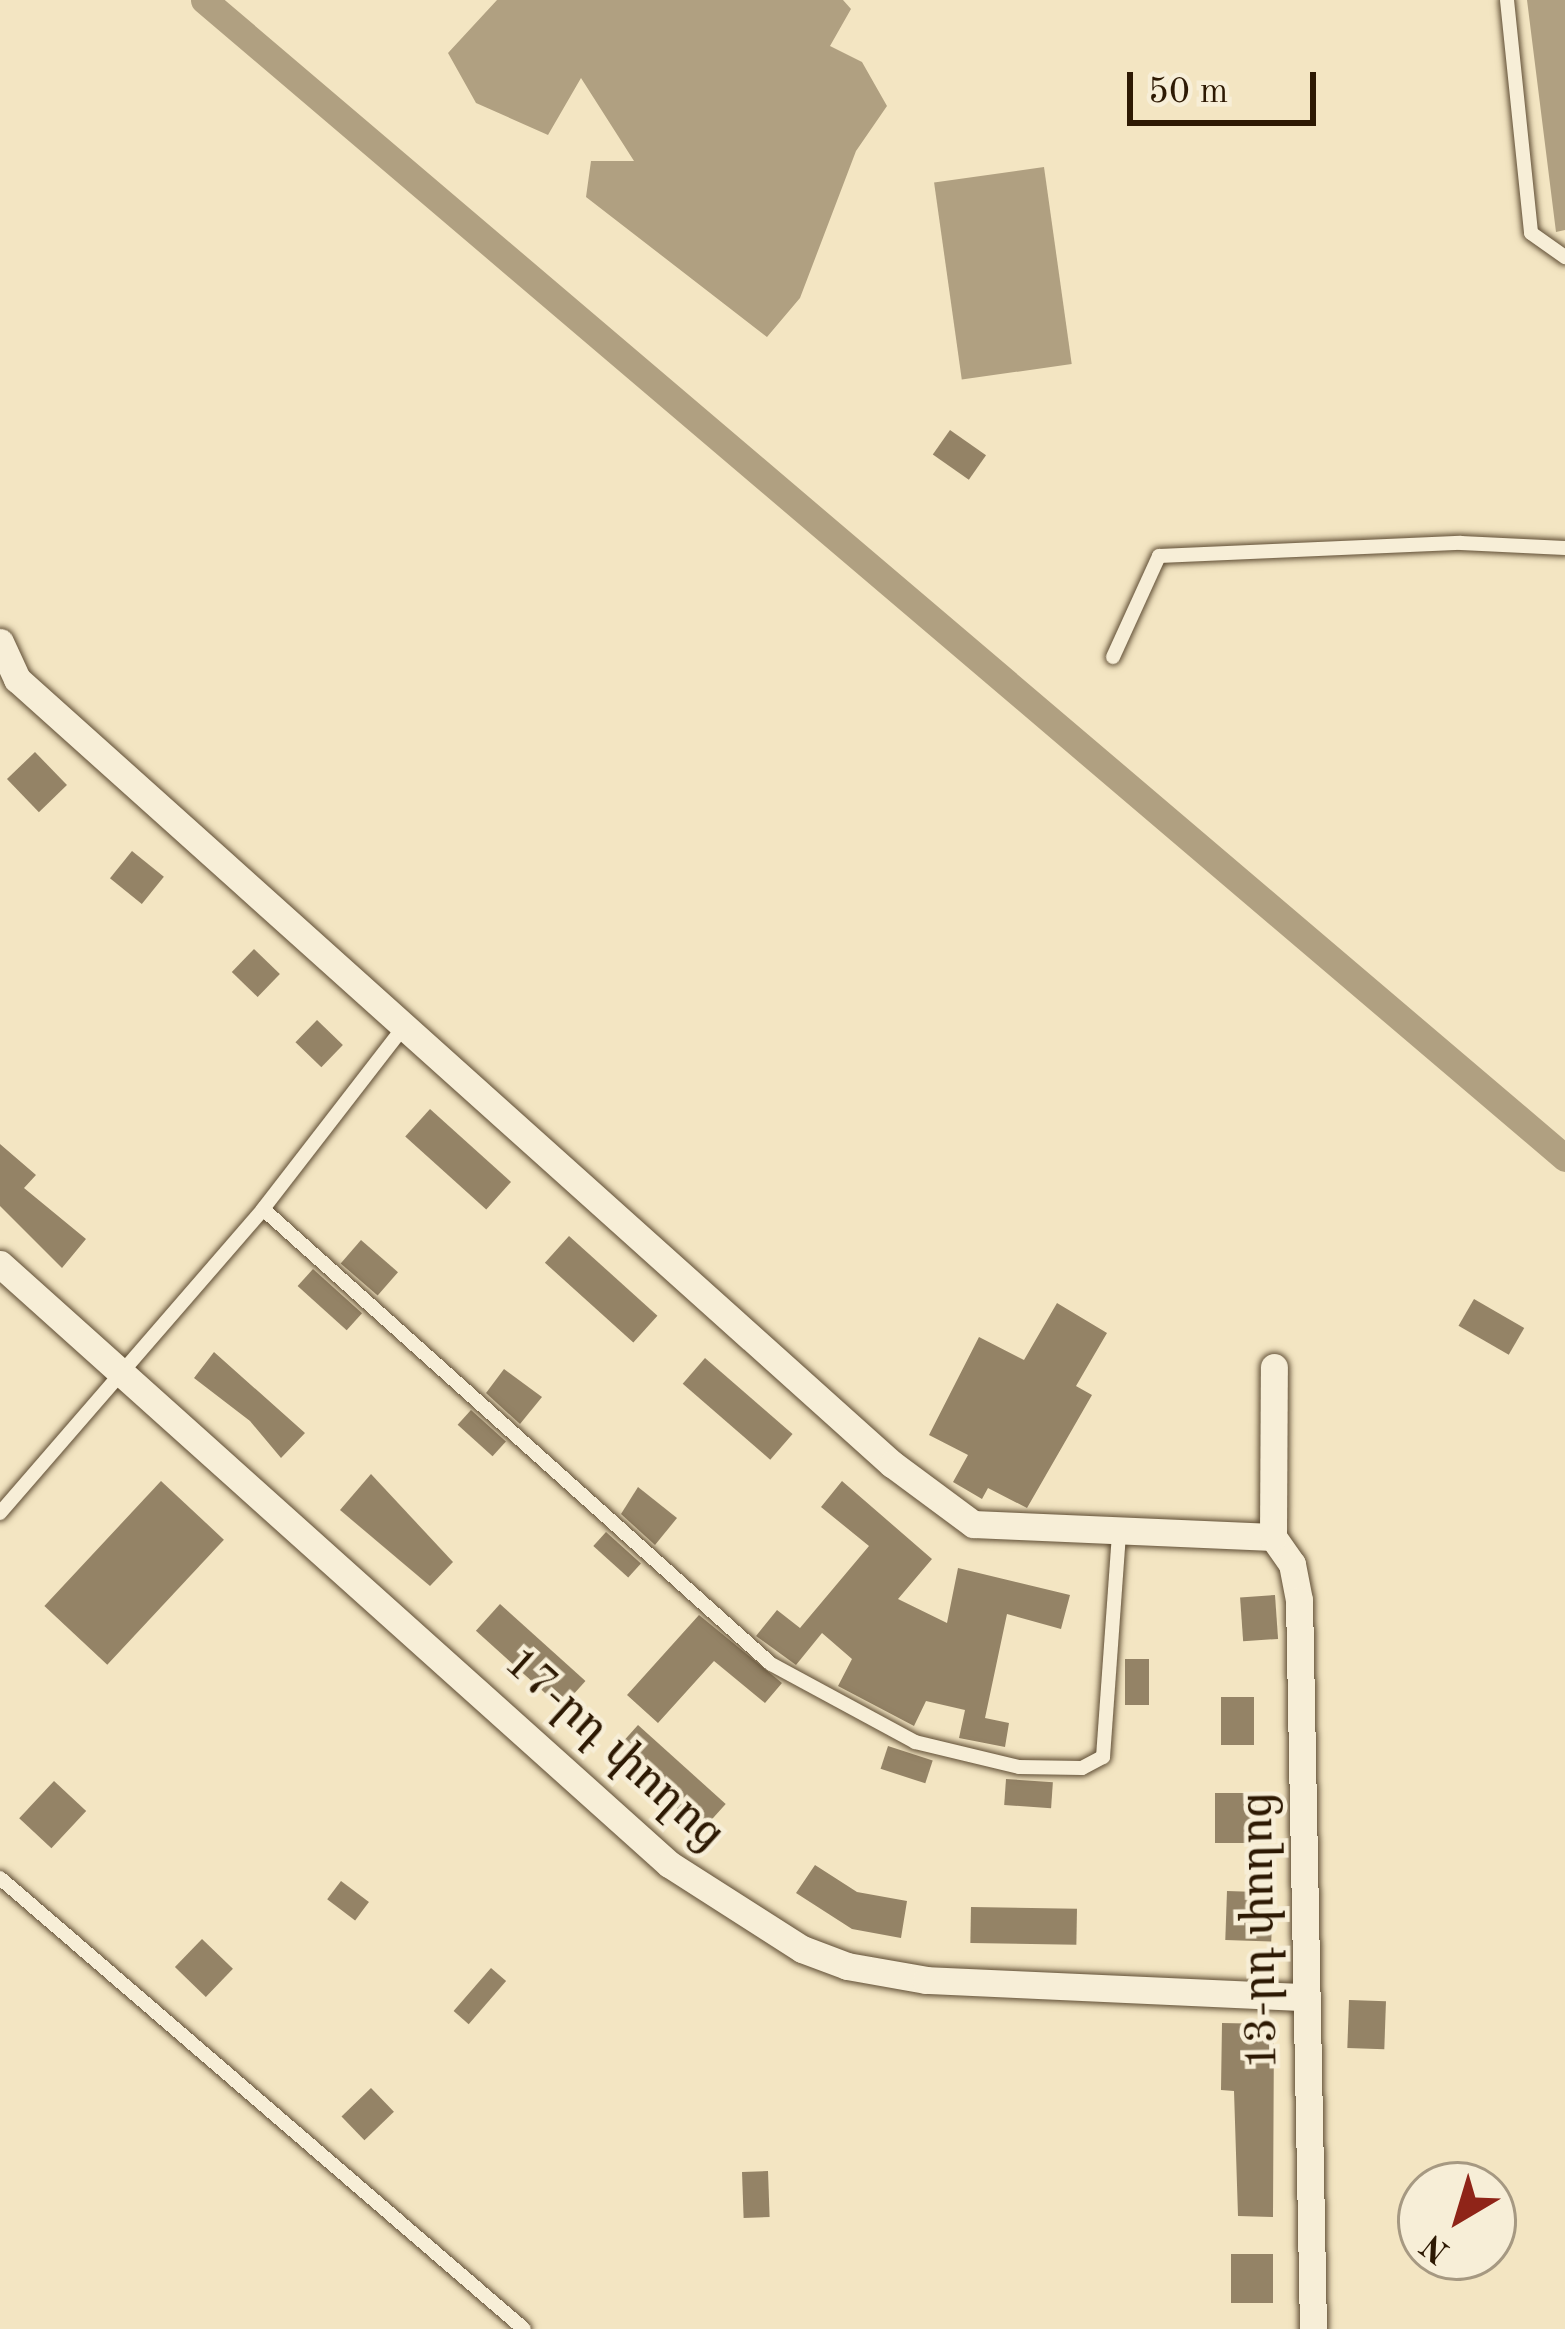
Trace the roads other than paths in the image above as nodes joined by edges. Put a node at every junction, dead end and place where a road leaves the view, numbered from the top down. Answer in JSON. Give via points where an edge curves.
{"nodes":[{"id":1,"x":1507,"y":0,"type":"edge"},
{"id":2,"x":1565,"y":257,"type":"edge"},
{"id":3,"x":1565,"y":548,"type":"edge"},
{"id":4,"x":0,"y":642,"type":"edge"},
{"id":5,"x":1112,"y":657,"type":"dead end"},
{"id":6,"x":407,"y":1023,"type":"junction"},
{"id":7,"x":262,"y":1209,"type":"junction"},
{"id":8,"x":0,"y":1264,"type":"edge"},
{"id":9,"x":1274,"y":1367,"type":"dead end"},
{"id":10,"x":123,"y":1372,"type":"junction"},
{"id":11,"x":0,"y":1513,"type":"edge"},
{"id":12,"x":1119,"y":1534,"type":"junction"},
{"id":13,"x":1273,"y":1538,"type":"junction"},
{"id":14,"x":0,"y":1878,"type":"edge"},
{"id":15,"x":1304,"y":1997,"type":"junction"},
{"id":16,"x":524,"y":2329,"type":"edge"},
{"id":17,"x":1313,"y":2329,"type":"edge"}],
"edges":[{"from":1,"to":2,"type":"lane","via":[[1531,233]]},
{"from":3,"to":5,"type":"lane","via":[[1461,543],[1159,556]]},
{"from":4,"to":6,"type":"street","via":[[16,680]]},
{"from":6,"to":7,"type":"lane"},
{"from":6,"to":12,"type":"street","via":[[892,1464],[973,1524]]},
{"from":7,"to":10,"type":"lane"},
{"from":7,"to":12,"type":"lane","via":[[771,1664],[915,1742],[1018,1767],[1082,1768],[1103,1757]]},
{"from":8,"to":10,"type":"street","name":"17-րդ փողոց"},
{"from":9,"to":13,"type":"street"},
{"from":10,"to":11,"type":"lane"},
{"from":10,"to":15,"type":"street","name":"17-րդ փողոց","via":[[669,1864],[802,1949],[926,1980]]},
{"from":12,"to":13,"type":"street"},
{"from":13,"to":15,"type":"street","name":"13-րդ փողոց","via":[[1292,1564],[1299,1600]]},
{"from":14,"to":16,"type":"lane"},
{"from":15,"to":17,"type":"street","name":"13-րդ փողոց"}]}
